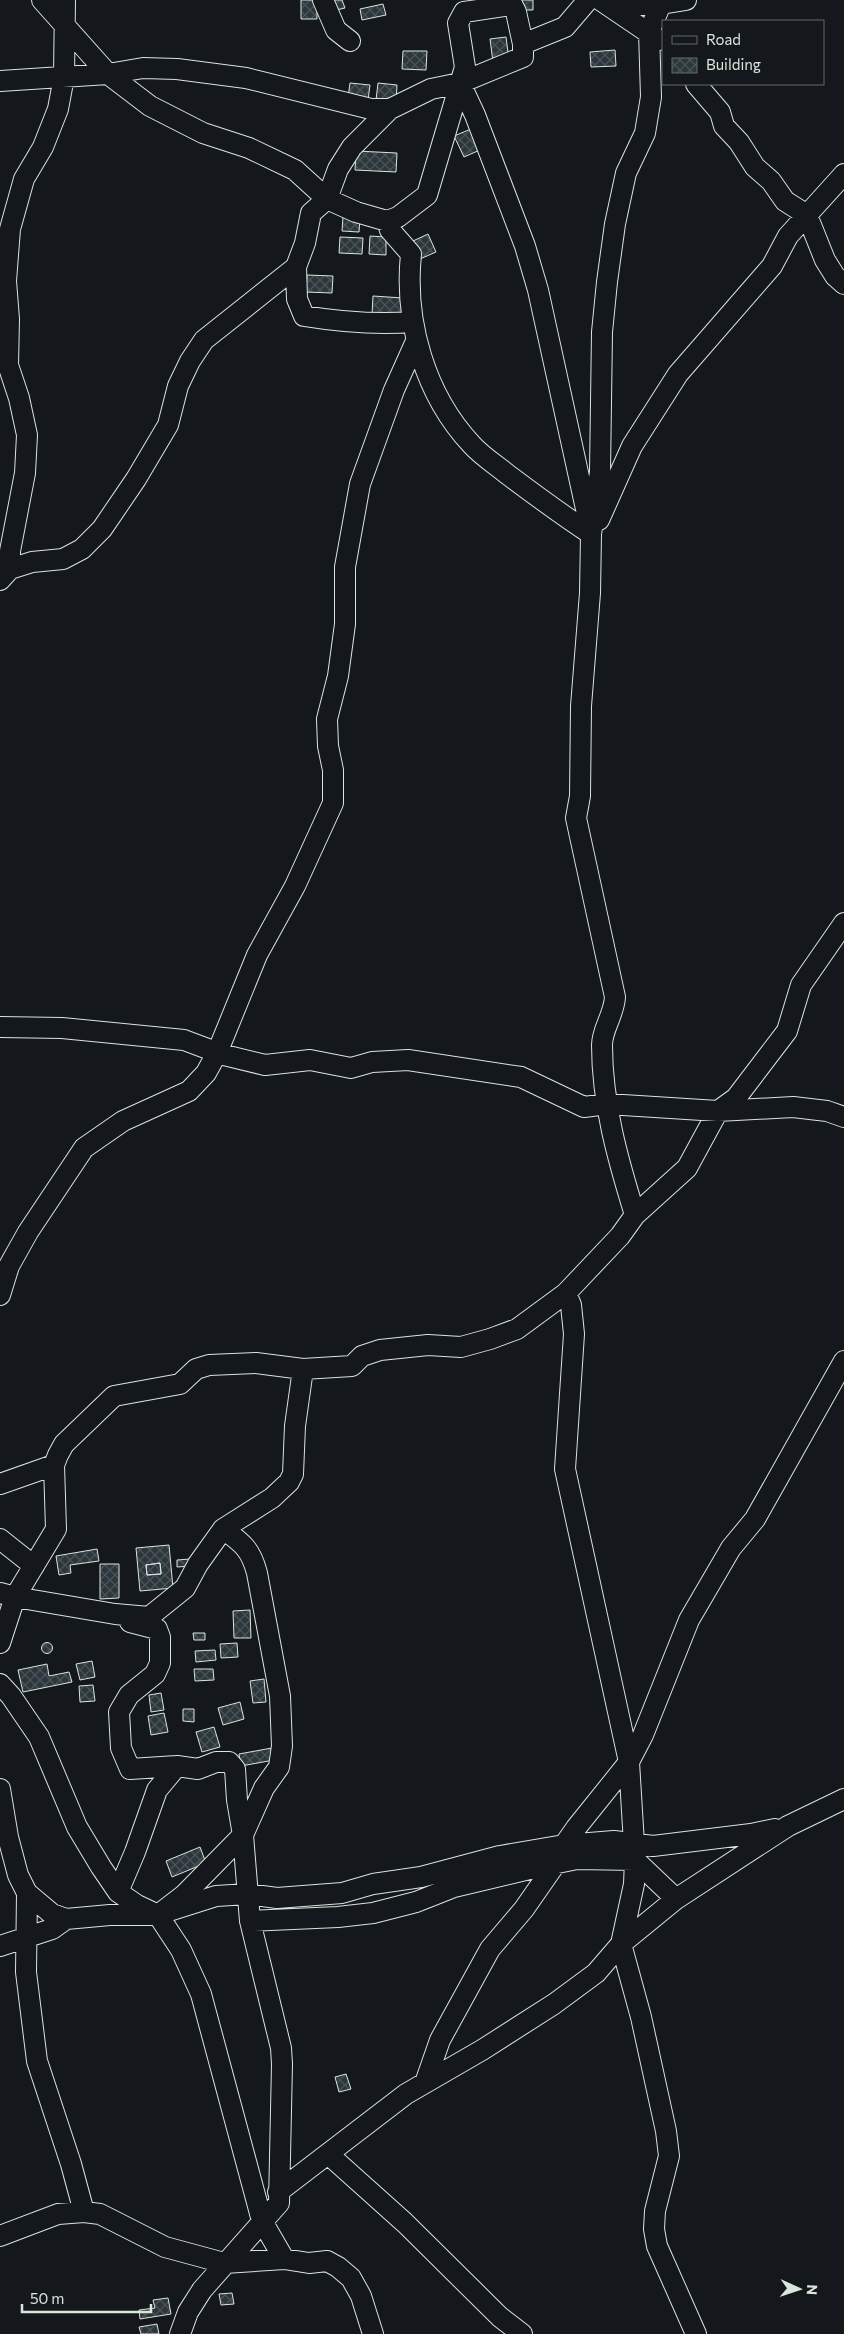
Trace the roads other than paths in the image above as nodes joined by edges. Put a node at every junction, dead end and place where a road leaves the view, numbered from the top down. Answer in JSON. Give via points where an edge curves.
{"nodes":[{"id":1,"x":42,"y":0,"type":"edge"},
{"id":2,"x":65,"y":0,"type":"edge"},
{"id":3,"x":323,"y":0,"type":"edge"},
{"id":4,"x":588,"y":0,"type":"edge"},
{"id":5,"x":600,"y":0,"type":"edge"},
{"id":6,"x":614,"y":0,"type":"edge"},
{"id":7,"x":686,"y":0,"type":"edge"},
{"id":8,"x":510,"y":2,"type":"edge"},
{"id":9,"x":661,"y":4,"type":"junction"},
{"id":10,"x":65,"y":25,"type":"junction"},
{"id":11,"x":656,"y":38,"type":"edge"},
{"id":12,"x":350,"y":41,"type":"dead end"},
{"id":13,"x":523,"y":44,"type":"junction"},
{"id":14,"x":108,"y":74,"type":"junction"},
{"id":15,"x":64,"y":77,"type":"junction"},
{"id":16,"x":0,"y":81,"type":"edge"},
{"id":17,"x":460,"y":83,"type":"junction"},
{"id":18,"x":697,"y":85,"type":"edge"},
{"id":19,"x":390,"y":109,"type":"junction"},
{"id":20,"x":844,"y":174,"type":"edge"},
{"id":21,"x":327,"y":198,"type":"junction"},
{"id":22,"x":807,"y":215,"type":"junction"},
{"id":23,"x":387,"y":221,"type":"junction"},
{"id":24,"x":296,"y":267,"type":"junction"},
{"id":25,"x":844,"y":284,"type":"edge"},
{"id":26,"x":414,"y":331,"type":"junction"},
{"id":27,"x":591,"y":534,"type":"junction"},
{"id":28,"x":5,"y":575,"type":"edge"},
{"id":29,"x":844,"y":923,"type":"edge"},
{"id":30,"x":0,"y":1027,"type":"edge"},
{"id":31,"x":217,"y":1053,"type":"junction"},
{"id":32,"x":607,"y":1104,"type":"junction"},
{"id":33,"x":718,"y":1111,"type":"junction"},
{"id":34,"x":844,"y":1117,"type":"edge"},
{"id":35,"x":635,"y":1215,"type":"junction"},
{"id":36,"x":566,"y":1292,"type":"junction"},
{"id":37,"x":0,"y":1295,"type":"edge"},
{"id":38,"x":844,"y":1361,"type":"edge"},
{"id":39,"x":302,"y":1369,"type":"junction"},
{"id":40,"x":54,"y":1465,"type":"junction"},
{"id":41,"x":0,"y":1484,"type":"edge"},
{"id":42,"x":223,"y":1529,"type":"junction"},
{"id":43,"x":0,"y":1539,"type":"edge"},
{"id":44,"x":34,"y":1566,"type":"junction"},
{"id":45,"x":7,"y":1595,"type":"edge"},
{"id":46,"x":115,"y":1614,"type":"junction"},
{"id":47,"x":0,"y":1643,"type":"edge"},
{"id":48,"x":0,"y":1684,"type":"edge"},
{"id":49,"x":629,"y":1762,"type":"junction"},
{"id":50,"x":177,"y":1766,"type":"junction"},
{"id":51,"x":0,"y":1789,"type":"edge"},
{"id":52,"x":844,"y":1799,"type":"edge"},
{"id":53,"x":788,"y":1826,"type":"junction"},
{"id":54,"x":243,"y":1835,"type":"junction"},
{"id":55,"x":635,"y":1851,"type":"junction"},
{"id":56,"x":560,"y":1854,"type":"junction"},
{"id":57,"x":118,"y":1892,"type":"junction"},
{"id":58,"x":27,"y":1893,"type":"junction"},
{"id":59,"x":248,"y":1894,"type":"junction"},
{"id":60,"x":676,"y":1899,"type":"junction"},
{"id":61,"x":158,"y":1915,"type":"junction"},
{"id":62,"x":66,"y":1919,"type":"junction"},
{"id":63,"x":250,"y":1921,"type":"junction"},
{"id":64,"x":27,"y":1938,"type":"junction"},
{"id":65,"x":621,"y":1944,"type":"junction"},
{"id":66,"x":0,"y":1946,"type":"edge"},
{"id":67,"x":425,"y":2083,"type":"junction"},
{"id":68,"x":328,"y":2154,"type":"junction"},
{"id":69,"x":278,"y":2192,"type":"junction"},
{"id":70,"x":84,"y":2212,"type":"junction"},
{"id":71,"x":262,"y":2221,"type":"junction"},
{"id":72,"x":0,"y":2236,"type":"edge"},
{"id":73,"x":284,"y":2259,"type":"junction"},
{"id":74,"x":224,"y":2263,"type":"junction"},
{"id":75,"x":180,"y":2334,"type":"edge"},
{"id":76,"x":373,"y":2334,"type":"edge"},
{"id":77,"x":522,"y":2334,"type":"edge"},
{"id":78,"x":696,"y":2334,"type":"edge"}],
"edges":[{"from":1,"to":10,"type":"street"},
{"from":2,"to":10,"type":"street"},
{"from":3,"to":12,"type":"street","via":[[336,30]]},
{"from":4,"to":13,"type":"street","via":[[566,27]]},
{"from":5,"to":11,"type":"street"},
{"from":6,"to":9,"type":"street","via":[[640,5]]},
{"from":7,"to":9,"type":"street"},
{"from":8,"to":13,"type":"street","via":[[516,12]]},
{"from":8,"to":17,"type":"street","via":[[464,12],[460,16],[458,23],[465,66]]},
{"from":9,"to":11,"type":"street"},
{"from":10,"to":14,"type":"street"},
{"from":10,"to":15,"type":"street"},
{"from":11,"to":27,"type":"street","via":[[645,133],[626,173],[607,282],[602,332],[600,472]]},
{"from":13,"to":17,"type":"street","via":[[523,57]]},
{"from":14,"to":15,"type":"street"},
{"from":14,"to":19,"type":"street","via":[[142,68],[209,73],[246,78],[371,109]]},
{"from":14,"to":21,"type":"street","via":[[150,106],[203,133],[249,148],[295,170]]},
{"from":15,"to":16,"type":"street"},
{"from":15,"to":28,"type":"street","via":[[58,110],[43,147],[24,179],[10,229],[6,281],[8,365],[27,435],[25,473]]},
{"from":17,"to":19,"type":"street","via":[[431,89]]},
{"from":17,"to":23,"type":"street","via":[[427,195],[398,217]]},
{"from":17,"to":27,"type":"street","via":[[525,246],[538,290]]},
{"from":18,"to":22,"type":"street","via":[[720,112],[724,126],[755,167],[771,181],[785,201]]},
{"from":19,"to":21,"type":"street","via":[[352,146],[338,169]]},
{"from":20,"to":22,"type":"street"},
{"from":21,"to":23,"type":"street","via":[[356,212]]},
{"from":21,"to":24,"type":"street","via":[[311,213]]},
{"from":22,"to":25,"type":"street","via":[[825,260]]},
{"from":22,"to":27,"type":"street","via":[[788,236],[772,266],[678,374],[632,446]]},
{"from":23,"to":26,"type":"street","via":[[390,230],[411,254],[408,293]]},
{"from":24,"to":26,"type":"street","via":[[297,299],[304,316],[346,323],[387,324]]},
{"from":24,"to":28,"type":"street","via":[[204,340],[178,386],[168,425],[102,530],[82,550],[63,559],[32,562]]},
{"from":26,"to":27,"type":"street","via":[[432,382],[452,420],[473,446]]},
{"from":26,"to":31,"type":"street","via":[[360,484],[345,567],[345,624],[338,676],[327,719],[333,803],[295,886],[257,955]]},
{"from":27,"to":32,"type":"street","via":[[581,706],[580,796],[576,818],[615,997],[614,1010],[602,1044]]},
{"from":29,"to":33,"type":"street","via":[[801,986],[787,1031],[736,1098]]},
{"from":30,"to":31,"type":"street","via":[[62,1028],[184,1040]]},
{"from":31,"to":32,"type":"street","via":[[266,1065],[310,1060],[351,1068],[372,1062],[408,1060],[521,1077],[584,1107]]},
{"from":31,"to":37,"type":"street","via":[[206,1073],[189,1091],[123,1120],[84,1148],[28,1232],[9,1266]]},
{"from":32,"to":33,"type":"street"},
{"from":32,"to":35,"type":"street"},
{"from":33,"to":34,"type":"street","via":[[793,1107],[827,1111]]},
{"from":33,"to":35,"type":"street","via":[[687,1168]]},
{"from":35,"to":36,"type":"street","via":[[620,1236]]},
{"from":36,"to":39,"type":"street","via":[[517,1329],[490,1339],[460,1346],[428,1345],[380,1350],[362,1356],[352,1366]]},
{"from":36,"to":49,"type":"street","via":[[574,1334],[565,1469]]},
{"from":38,"to":49,"type":"street","via":[[755,1519],[731,1548],[689,1620]]},
{"from":39,"to":40,"type":"street","via":[[256,1363],[209,1365],[196,1369],[180,1384],[114,1396],[64,1444]]},
{"from":39,"to":42,"type":"street","via":[[293,1474],[289,1482],[253,1512]]},
{"from":40,"to":41,"type":"street"},
{"from":40,"to":44,"type":"street","via":[[56,1529]]},
{"from":42,"to":46,"type":"street","via":[[172,1601],[149,1617]]},
{"from":42,"to":54,"type":"street","via":[[252,1554],[280,1696],[282,1746],[279,1766],[264,1788]]},
{"from":43,"to":44,"type":"street"},
{"from":44,"to":45,"type":"street"},
{"from":45,"to":46,"type":"street"},
{"from":45,"to":47,"type":"street"},
{"from":46,"to":50,"type":"street","via":[[136,1625],[157,1629],[160,1637],[160,1663],[155,1674],[129,1695],[119,1712],[122,1748],[130,1769]]},
{"from":48,"to":57,"type":"street","via":[[39,1737],[77,1828]]},
{"from":49,"to":55,"type":"street"},
{"from":49,"to":56,"type":"street"},
{"from":50,"to":54,"type":"street","via":[[198,1769],[216,1762],[230,1762],[235,1769]]},
{"from":50,"to":57,"type":"street","via":[[157,1790],[136,1852]]},
{"from":51,"to":58,"type":"street","via":[[8,1837],[18,1875]]},
{"from":52,"to":53,"type":"street"},
{"from":53,"to":55,"type":"street"},
{"from":53,"to":60,"type":"street"},
{"from":54,"to":59,"type":"street"},
{"from":54,"to":61,"type":"street","via":[[184,1895]]},
{"from":55,"to":56,"type":"street","via":[[614,1841]]},
{"from":55,"to":60,"type":"street"},
{"from":55,"to":65,"type":"street","via":[[634,1884]]},
{"from":56,"to":59,"type":"street","via":[[500,1856],[421,1878],[373,1884],[342,1893],[277,1898]]},
{"from":56,"to":63,"type":"street","via":[[373,1913],[338,1918]]},
{"from":56,"to":67,"type":"street","via":[[524,1909],[490,1949],[440,2040]]},
{"from":57,"to":61,"type":"street"},
{"from":58,"to":62,"type":"street","via":[[52,1914]]},
{"from":58,"to":64,"type":"street"},
{"from":59,"to":61,"type":"street","via":[[216,1896]]},
{"from":59,"to":63,"type":"street"},
{"from":60,"to":65,"type":"street"},
{"from":61,"to":62,"type":"street"},
{"from":61,"to":71,"type":"street","via":[[181,1950],[201,1994]]},
{"from":62,"to":64,"type":"street","via":[[52,1929]]},
{"from":63,"to":69,"type":"street","via":[[281,2048]]},
{"from":64,"to":66,"type":"street"},
{"from":64,"to":70,"type":"street","via":[[26,1972],[37,2061]]},
{"from":65,"to":67,"type":"street","via":[[596,1973],[554,2004]]},
{"from":65,"to":78,"type":"street","via":[[641,2017],[668,2150],[667,2168],[655,2211],[657,2246]]},
{"from":67,"to":68,"type":"street","via":[[398,2099]]},
{"from":68,"to":69,"type":"street"},
{"from":68,"to":77,"type":"street","via":[[405,2223],[500,2317]]},
{"from":69,"to":71,"type":"street","via":[[279,2203]]},
{"from":70,"to":72,"type":"street","via":[[58,2214]]},
{"from":70,"to":74,"type":"street","via":[[100,2214],[166,2247]]},
{"from":71,"to":73,"type":"street"},
{"from":71,"to":74,"type":"street"},
{"from":73,"to":74,"type":"street"},
{"from":73,"to":76,"type":"street","via":[[309,2263],[327,2261],[338,2267],[351,2278],[361,2296]]},
{"from":74,"to":75,"type":"street","via":[[188,2312]]}]}
